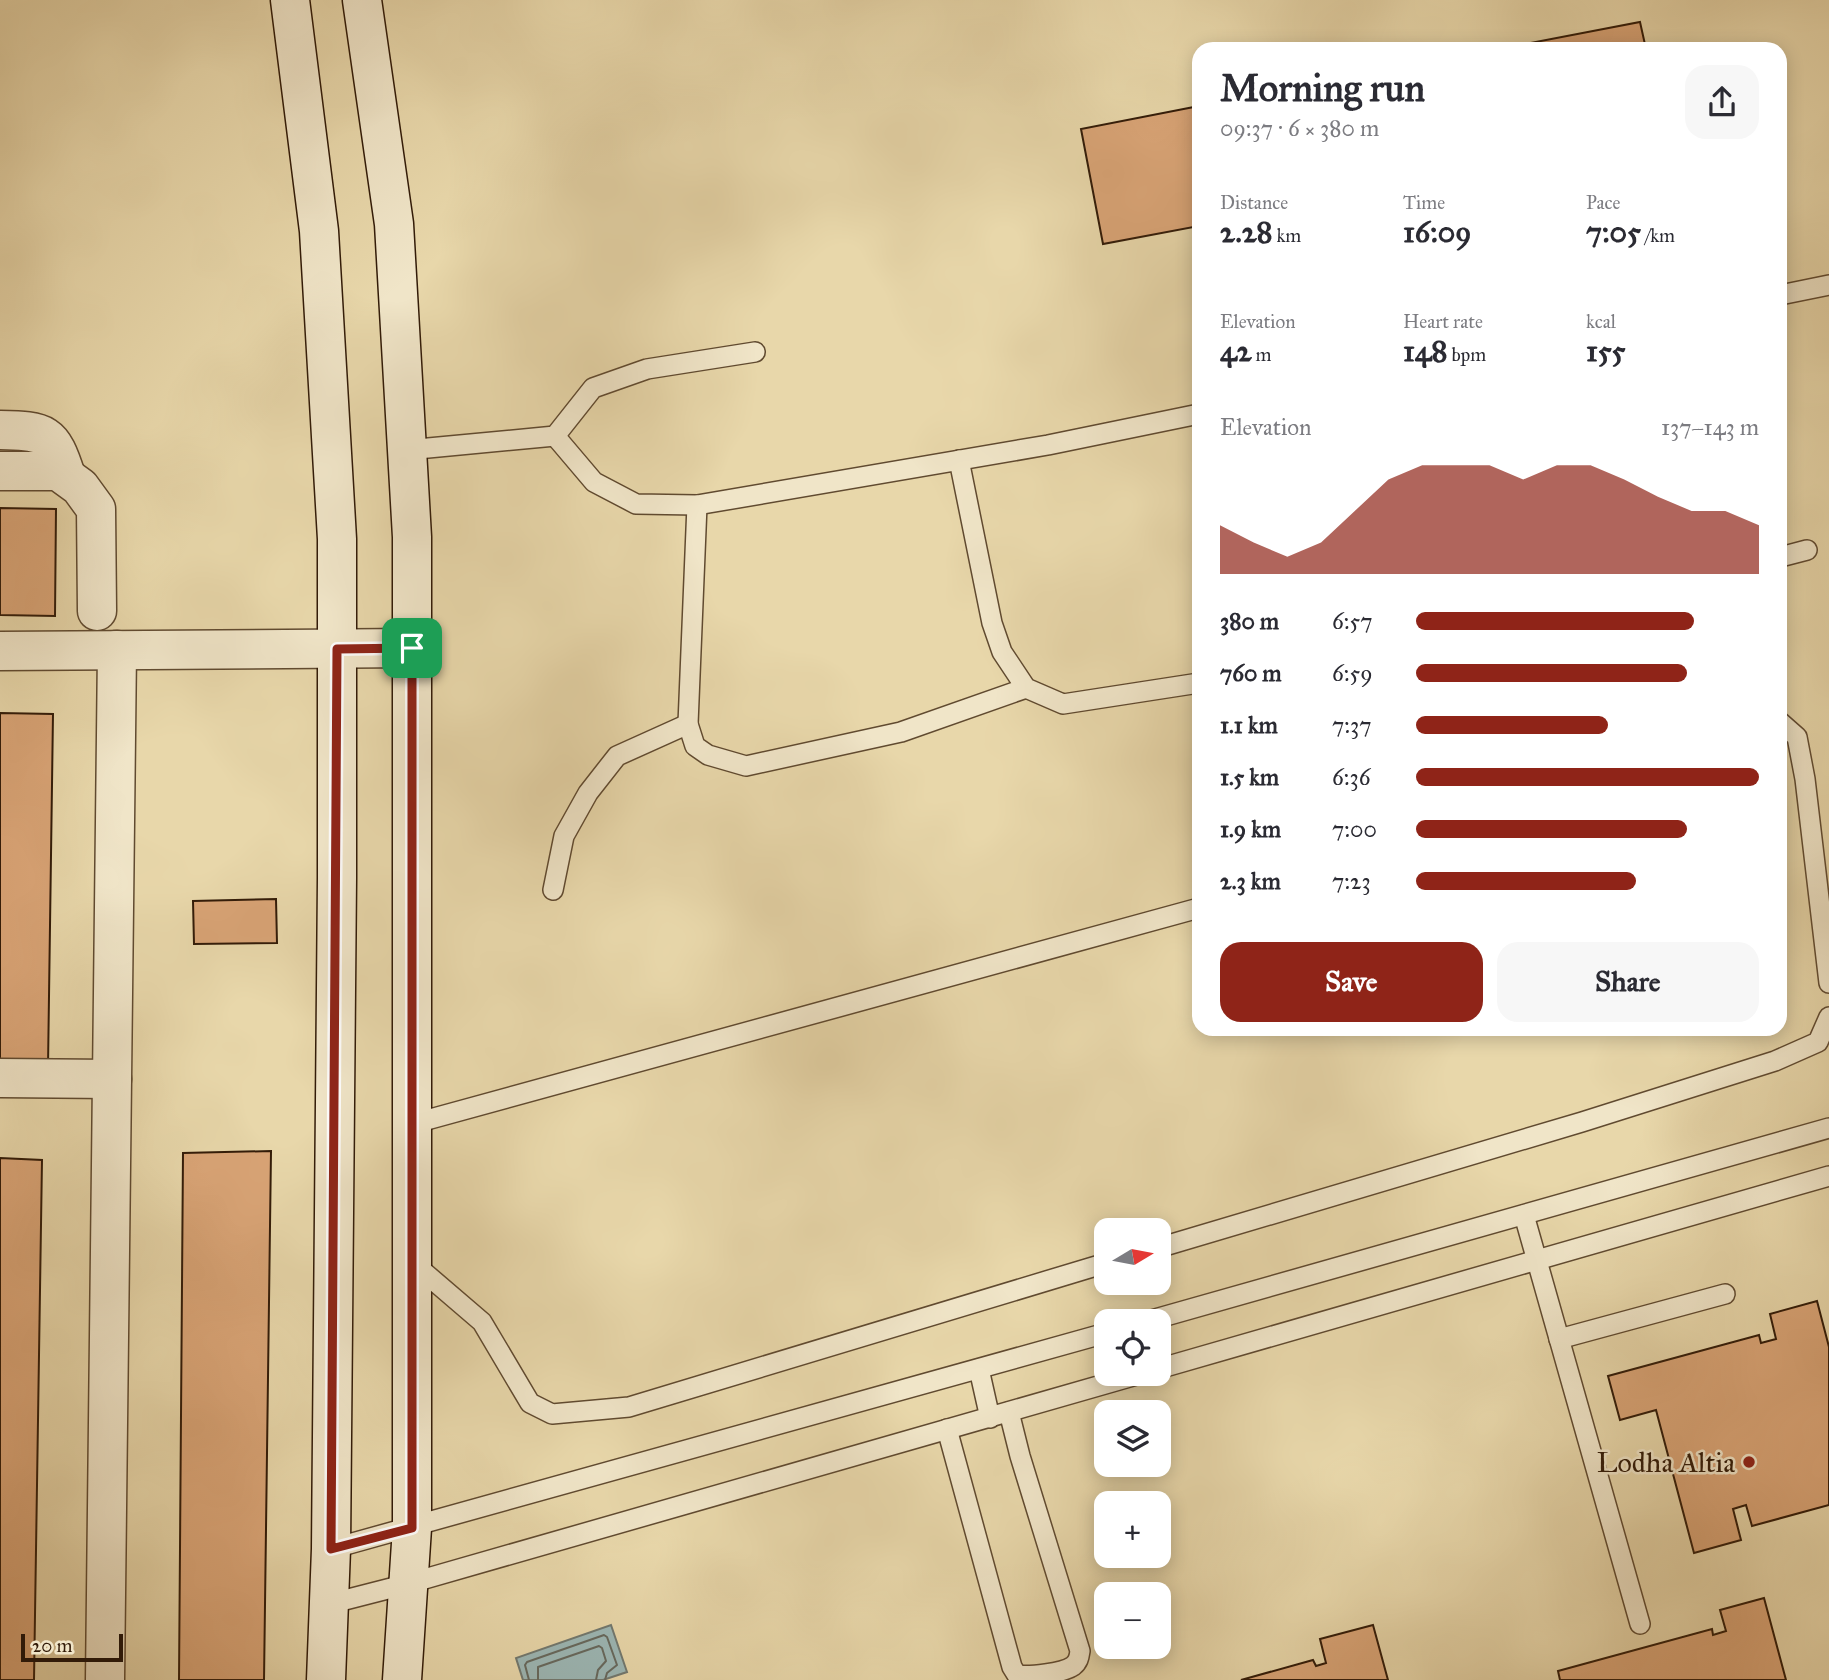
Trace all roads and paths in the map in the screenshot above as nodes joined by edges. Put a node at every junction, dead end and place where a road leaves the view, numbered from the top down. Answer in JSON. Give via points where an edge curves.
{"nodes":[{"id":1,"x":290,"y":0,"type":"edge"},
{"id":2,"x":362,"y":0,"type":"edge"},
{"id":3,"x":1829,"y":285,"type":"edge"},
{"id":4,"x":1787,"y":294,"type":"edge"},
{"id":5,"x":755,"y":352,"type":"dead end"},
{"id":6,"x":1192,"y":415,"type":"edge"},
{"id":7,"x":0,"y":430,"type":"edge"},
{"id":8,"x":555,"y":436,"type":"junction"},
{"id":9,"x":407,"y":450,"type":"junction"},
{"id":10,"x":959,"y":460,"type":"junction"},
{"id":11,"x":0,"y":471,"type":"edge"},
{"id":12,"x":66,"y":476,"type":"junction"},
{"id":13,"x":697,"y":505,"type":"junction"},
{"id":14,"x":1808,"y":550,"type":"dead end"},
{"id":15,"x":1787,"y":554,"type":"edge"},
{"id":16,"x":97,"y":611,"type":"dead end"},
{"id":17,"x":412,"y":648,"type":"junction"},
{"id":18,"x":337,"y":649,"type":"junction"},
{"id":19,"x":117,"y":650,"type":"junction"},
{"id":20,"x":0,"y":651,"type":"edge"},
{"id":21,"x":1192,"y":684,"type":"edge"},
{"id":22,"x":1026,"y":688,"type":"junction"},
{"id":23,"x":688,"y":724,"type":"junction"},
{"id":24,"x":1787,"y":728,"type":"edge"},
{"id":25,"x":553,"y":890,"type":"dead end"},
{"id":26,"x":1192,"y":910,"type":"edge"},
{"id":27,"x":1829,"y":983,"type":"edge"},
{"id":28,"x":1829,"y":1017,"type":"edge"},
{"id":29,"x":0,"y":1078,"type":"edge"},
{"id":30,"x":112,"y":1079,"type":"junction"},
{"id":31,"x":412,"y":1124,"type":"junction"},
{"id":32,"x":1829,"y":1128,"type":"edge"},
{"id":33,"x":1829,"y":1176,"type":"edge"},
{"id":34,"x":1524,"y":1215,"type":"junction"},
{"id":35,"x":1171,"y":1244,"type":"edge"},
{"id":36,"x":1537,"y":1260,"type":"junction"},
{"id":37,"x":412,"y":1262,"type":"junction"},
{"id":38,"x":1094,"y":1268,"type":"edge"},
{"id":39,"x":1725,"y":1294,"type":"dead end"},
{"id":40,"x":1171,"y":1315,"type":"edge"},
{"id":41,"x":1094,"y":1336,"type":"edge"},
{"id":42,"x":1559,"y":1339,"type":"junction"},
{"id":43,"x":1171,"y":1364,"type":"edge"},
{"id":44,"x":979,"y":1369,"type":"junction"},
{"id":45,"x":1099,"y":1386,"type":"edge"},
{"id":46,"x":999,"y":1415,"type":"junction"},
{"id":47,"x":947,"y":1429,"type":"junction"},
{"id":48,"x":412,"y":1528,"type":"junction"},
{"id":49,"x":331,"y":1549,"type":"junction"},
{"id":50,"x":407,"y":1584,"type":"junction"},
{"id":51,"x":329,"y":1604,"type":"junction"},
{"id":52,"x":1640,"y":1624,"type":"dead end"},
{"id":53,"x":105,"y":1680,"type":"edge"},
{"id":54,"x":326,"y":1680,"type":"edge"},
{"id":55,"x":402,"y":1680,"type":"edge"}],
"edges":[{"from":1,"to":18,"type":"main road","via":[[318,231],[337,539]]},
{"from":2,"to":9,"type":"main road","via":[[394,224]]},
{"from":3,"to":4,"type":"lane"},
{"from":5,"to":8,"type":"lane","via":[[647,369],[593,388]]},
{"from":6,"to":10,"type":"lane"},
{"from":7,"to":12,"type":"main road","via":[[45,436],[57,449]]},
{"from":8,"to":9,"type":"lane"},
{"from":8,"to":13,"type":"lane","via":[[594,482],[636,504]]},
{"from":9,"to":17,"type":"main road"},
{"from":10,"to":13,"type":"lane"},
{"from":10,"to":22,"type":"lane","via":[[992,623],[1002,652]]},
{"from":11,"to":12,"type":"main road","via":[[58,471]]},
{"from":12,"to":16,"type":"main road","via":[[96,509]]},
{"from":13,"to":23,"type":"lane"},
{"from":14,"to":15,"type":"lane"},
{"from":17,"to":18,"type":"main road"},
{"from":17,"to":31,"type":"main road"},
{"from":18,"to":19,"type":"main road"},
{"from":18,"to":49,"type":"main road"},
{"from":19,"to":20,"type":"main road"},
{"from":19,"to":30,"type":"main road"},
{"from":21,"to":22,"type":"lane","via":[[1063,704]]},
{"from":22,"to":23,"type":"lane","via":[[901,732],[746,766],[708,755],[695,746]]},
{"from":23,"to":25,"type":"lane","via":[[617,756],[587,793],[564,836]]},
{"from":24,"to":27,"type":"lane","via":[[1797,737],[1805,779]]},
{"from":26,"to":31,"type":"lane"},
{"from":28,"to":35,"type":"lane","via":[[1818,1042],[1775,1061]]},
{"from":29,"to":30,"type":"main road"},
{"from":30,"to":53,"type":"main road"},
{"from":31,"to":37,"type":"main road"},
{"from":32,"to":34,"type":"lane"},
{"from":33,"to":36,"type":"lane"},
{"from":34,"to":36,"type":"lane"},
{"from":34,"to":40,"type":"lane"},
{"from":36,"to":42,"type":"lane"},
{"from":36,"to":43,"type":"lane"},
{"from":37,"to":38,"type":"lane","via":[[482,1322],[530,1403],[552,1413],[629,1407]]},
{"from":37,"to":48,"type":"main road"},
{"from":39,"to":42,"type":"lane"},
{"from":41,"to":44,"type":"lane"},
{"from":42,"to":52,"type":"lane"},
{"from":44,"to":46,"type":"lane"},
{"from":44,"to":48,"type":"lane"},
{"from":45,"to":46,"type":"lane"},
{"from":46,"to":47,"type":"lane"},
{"from":46,"to":47,"type":"lane","via":[[1020,1456],[1080,1651],[1072,1668],[1027,1676],[1017,1675],[1012,1667]]},
{"from":47,"to":50,"type":"lane"},
{"from":48,"to":49,"type":"lane"},
{"from":48,"to":50,"type":"main road"},
{"from":49,"to":51,"type":"main road"},
{"from":50,"to":51,"type":"lane"},
{"from":50,"to":55,"type":"main road"},
{"from":51,"to":54,"type":"main road"}]}
